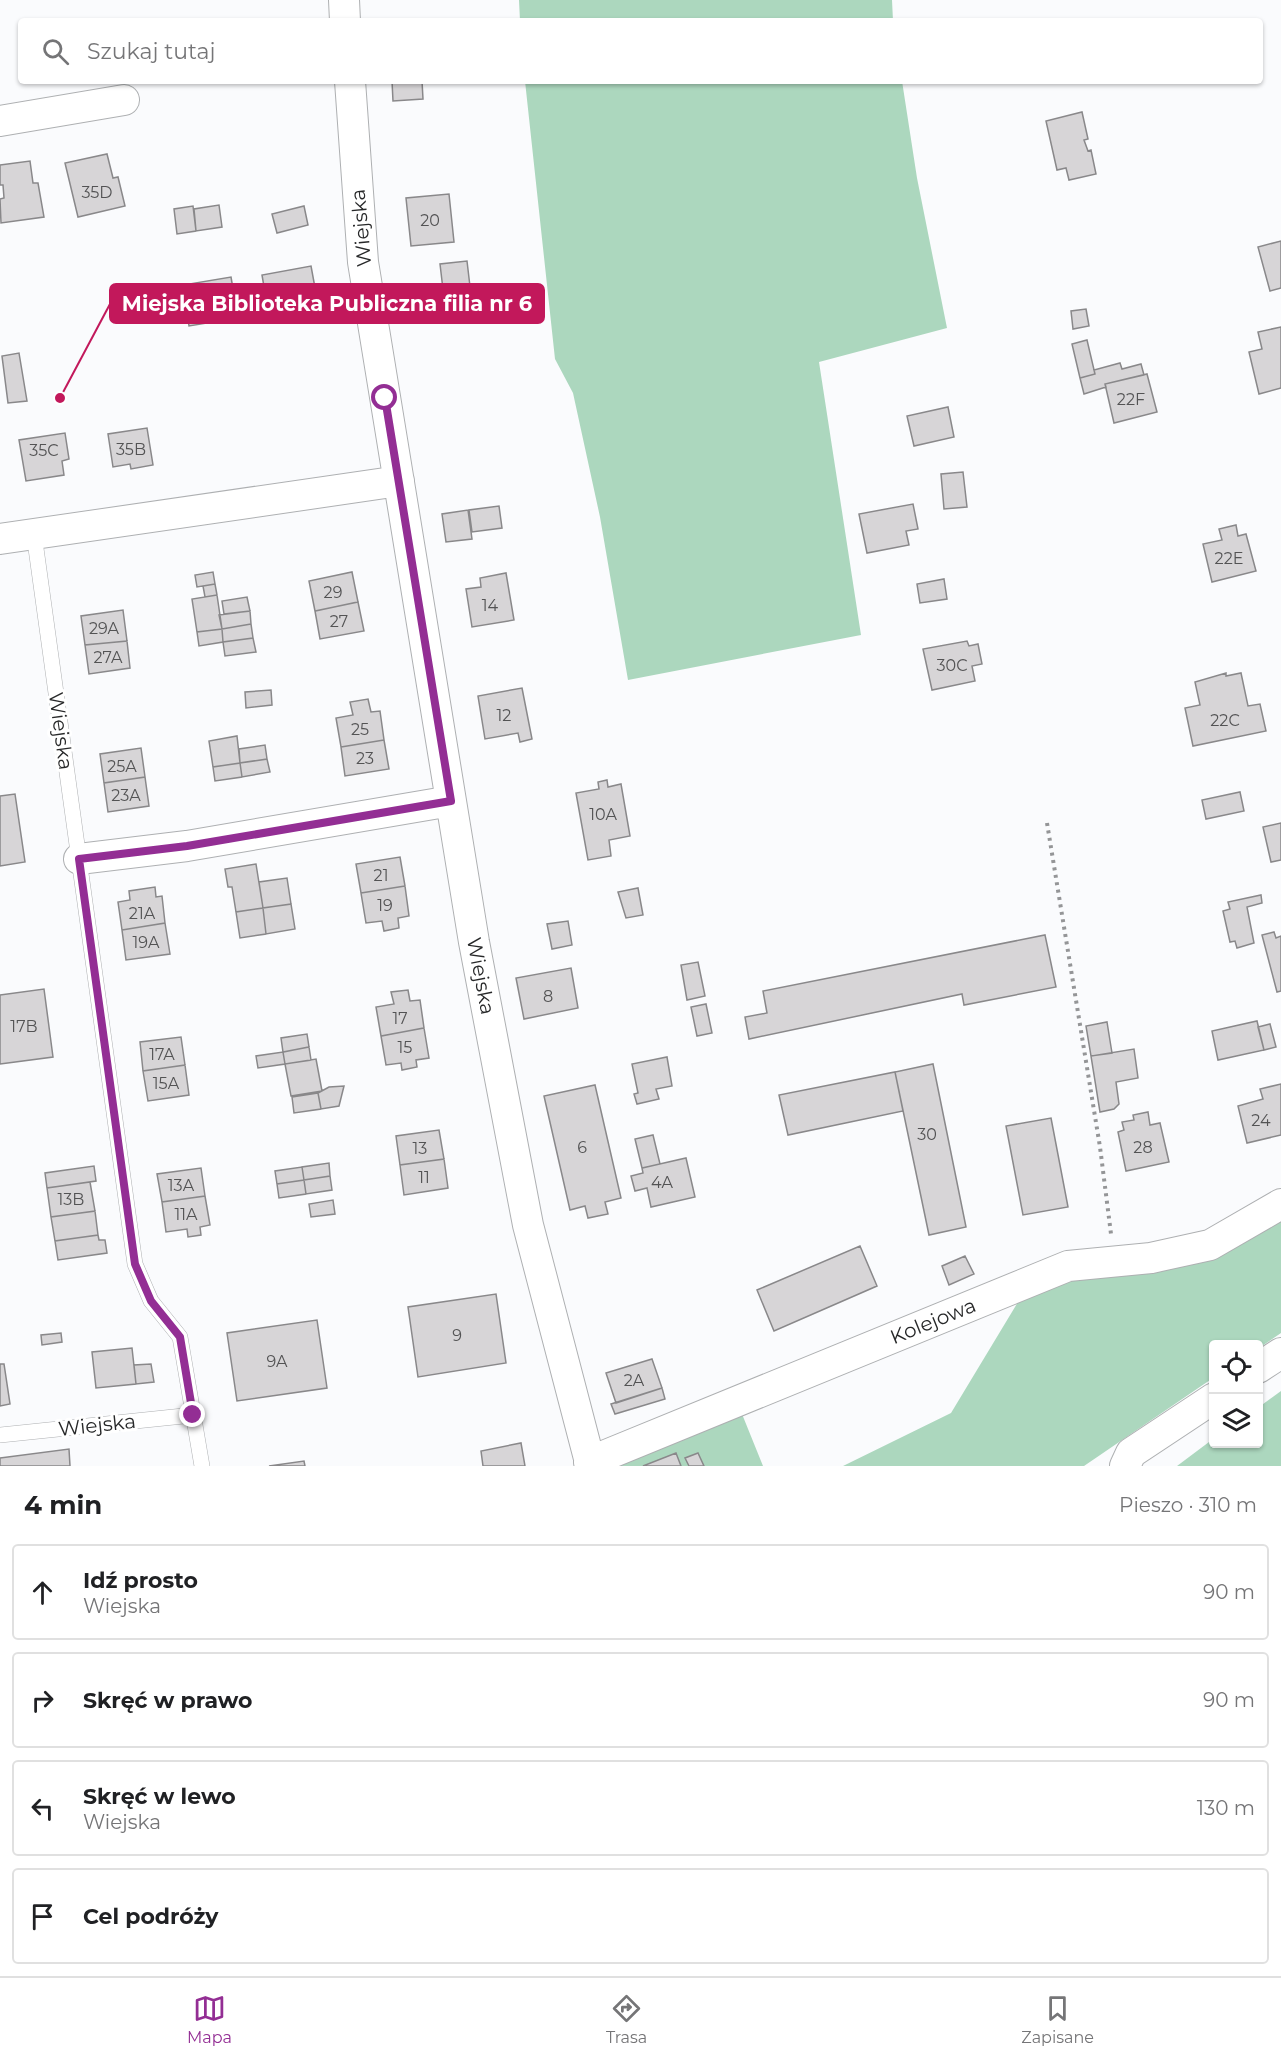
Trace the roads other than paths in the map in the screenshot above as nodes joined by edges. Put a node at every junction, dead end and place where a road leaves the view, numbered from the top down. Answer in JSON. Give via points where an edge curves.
{"nodes":[{"id":1,"x":344,"y":0,"type":"edge"},
{"id":2,"x":345,"y":18,"type":"edge"},
{"id":3,"x":350,"y":84,"type":"edge"},
{"id":4,"x":124,"y":100,"type":"dead end"},
{"id":5,"x":0,"y":121,"type":"edge"},
{"id":6,"x":399,"y":481,"type":"junction"},
{"id":7,"x":34,"y":534,"type":"junction"},
{"id":8,"x":0,"y":539,"type":"edge"},
{"id":9,"x":451,"y":801,"type":"junction"},
{"id":10,"x":79,"y":859,"type":"junction"},
{"id":11,"x":1281,"y":1204,"type":"edge"},
{"id":12,"x":1281,"y":1353,"type":"edge"},
{"id":13,"x":1263,"y":1365,"type":"edge"},
{"id":14,"x":1209,"y":1401,"type":"edge"},
{"id":15,"x":193,"y":1415,"type":"junction"},
{"id":16,"x":0,"y":1435,"type":"edge"},
{"id":17,"x":590,"y":1464,"type":"edge"},
{"id":18,"x":202,"y":1466,"type":"edge"},
{"id":19,"x":1125,"y":1466,"type":"edge"}],
"edges":[{"from":1,"to":2,"type":"street"},
{"from":3,"to":6,"type":"street","name":"Wiejska","via":[[363,262]]},
{"from":4,"to":5,"type":"street"},
{"from":6,"to":7,"type":"street"},
{"from":6,"to":9,"type":"street","name":"Wiejska"},
{"from":7,"to":8,"type":"street"},
{"from":7,"to":10,"type":"lane","name":"Wiejska"},
{"from":9,"to":10,"type":"street","via":[[187,846]]},
{"from":9,"to":17,"type":"street","name":"Wiejska","via":[[528,1225]]},
{"from":10,"to":15,"type":"lane","name":"Wiejska","via":[[135,1264],[151,1301],[180,1337]]},
{"from":11,"to":17,"type":"street","name":"Kolejowa","via":[[1210,1245],[1151,1258],[1068,1266]]},
{"from":12,"to":13,"type":"street"},
{"from":14,"to":19,"type":"street","via":[[1131,1453]]},
{"from":15,"to":16,"type":"lane","name":"Wiejska"},
{"from":15,"to":18,"type":"lane","name":"Wiejska"}]}
